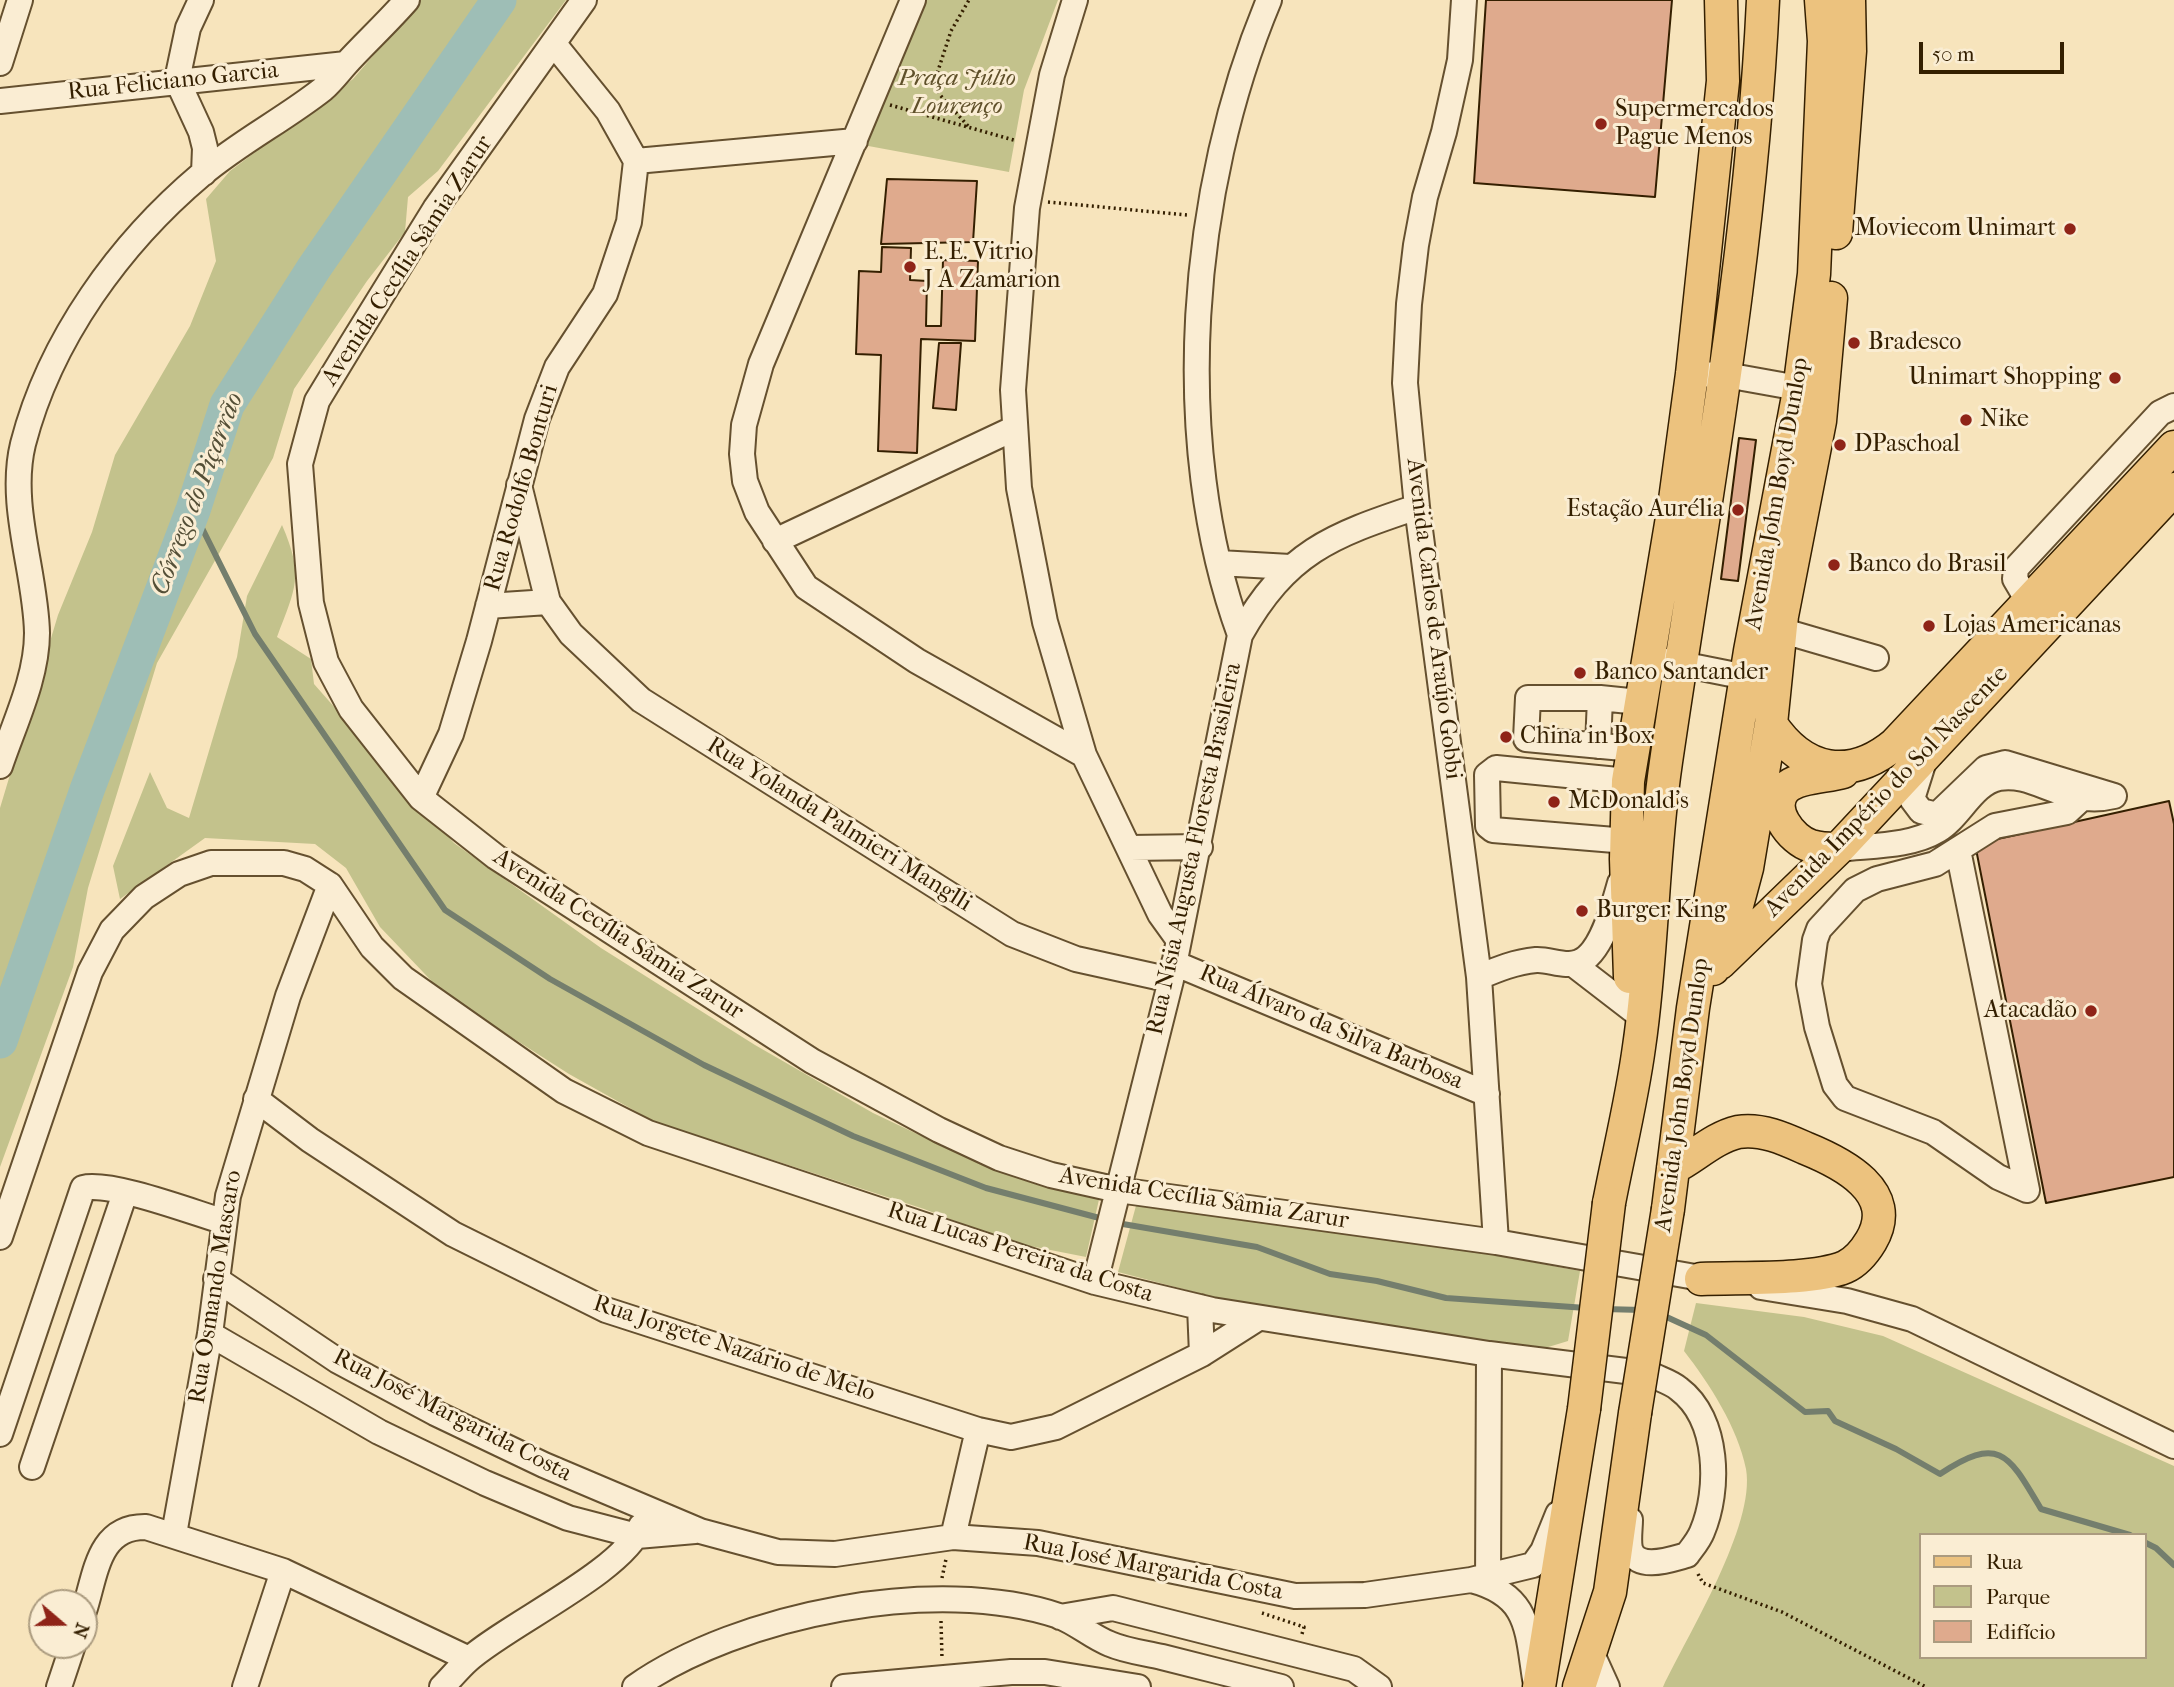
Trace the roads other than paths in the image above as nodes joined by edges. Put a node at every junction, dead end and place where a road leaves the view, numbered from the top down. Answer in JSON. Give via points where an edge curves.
{"nodes":[{"id":1,"x":20,"y":0,"type":"edge"},
{"id":2,"x":201,"y":0,"type":"edge"},
{"id":3,"x":407,"y":0,"type":"edge"},
{"id":4,"x":584,"y":0,"type":"edge"},
{"id":5,"x":913,"y":0,"type":"edge"},
{"id":6,"x":1074,"y":0,"type":"edge"},
{"id":7,"x":1269,"y":0,"type":"edge"},
{"id":8,"x":1464,"y":0,"type":"edge"},
{"id":9,"x":1721,"y":0,"type":"edge"},
{"id":10,"x":1763,"y":0,"type":"edge"},
{"id":11,"x":1821,"y":0,"type":"edge"},
{"id":12,"x":1849,"y":0,"type":"edge"},
{"id":13,"x":554,"y":44,"type":"junction"},
{"id":14,"x":0,"y":63,"type":"edge"},
{"id":15,"x":346,"y":64,"type":"junction"},
{"id":16,"x":177,"y":80,"type":"junction"},
{"id":17,"x":0,"y":101,"type":"edge"},
{"id":18,"x":855,"y":141,"type":"junction"},
{"id":19,"x":636,"y":161,"type":"junction"},
{"id":20,"x":204,"y":173,"type":"junction"},
{"id":21,"x":1692,"y":374,"type":"junction"},
{"id":22,"x":1726,"y":375,"type":"junction"},
{"id":23,"x":1811,"y":391,"type":"junction"},
{"id":24,"x":2174,"y":406,"type":"edge"},
{"id":25,"x":1013,"y":429,"type":"junction"},
{"id":26,"x":2174,"y":447,"type":"edge"},
{"id":27,"x":519,"y":485,"type":"junction"},
{"id":28,"x":2174,"y":489,"type":"edge"},
{"id":29,"x":1417,"y":507,"type":"junction"},
{"id":30,"x":2161,"y":511,"type":"edge"},
{"id":31,"x":775,"y":541,"type":"junction"},
{"id":32,"x":1219,"y":563,"type":"junction"},
{"id":33,"x":1290,"y":566,"type":"junction"},
{"id":34,"x":2028,"y":601,"type":"junction"},
{"id":35,"x":548,"y":602,"type":"junction"},
{"id":36,"x":488,"y":606,"type":"junction"},
{"id":37,"x":1780,"y":630,"type":"junction"},
{"id":38,"x":1240,"y":635,"type":"junction"},
{"id":39,"x":1648,"y":654,"type":"junction"},
{"id":40,"x":1876,"y":658,"type":"dead end"},
{"id":41,"x":1680,"y":666,"type":"junction"},
{"id":42,"x":1760,"y":680,"type":"junction"},
{"id":43,"x":1600,"y":698,"type":"junction"},
{"id":44,"x":1639,"y":702,"type":"junction"},
{"id":45,"x":1771,"y":724,"type":"junction"},
{"id":46,"x":1598,"y":746,"type":"junction"},
{"id":47,"x":1634,"y":749,"type":"junction"},
{"id":48,"x":1927,"y":751,"type":"junction"},
{"id":49,"x":1084,"y":755,"type":"junction"},
{"id":50,"x":0,"y":766,"type":"edge"},
{"id":51,"x":1847,"y":767,"type":"junction"},
{"id":52,"x":1628,"y":781,"type":"junction"},
{"id":53,"x":421,"y":798,"type":"junction"},
{"id":54,"x":2080,"y":800,"type":"junction"},
{"id":55,"x":1200,"y":847,"type":"junction"},
{"id":56,"x":1130,"y":848,"type":"junction"},
{"id":57,"x":1838,"y":849,"type":"junction"},
{"id":58,"x":1626,"y":850,"type":"junction"},
{"id":59,"x":1958,"y":850,"type":"junction"},
{"id":60,"x":330,"y":885,"type":"junction"},
{"id":61,"x":1178,"y":939,"type":"junction"},
{"id":62,"x":1573,"y":964,"type":"junction"},
{"id":63,"x":1172,"y":971,"type":"junction"},
{"id":64,"x":1711,"y":971,"type":"junction"},
{"id":65,"x":1479,"y":977,"type":"junction"},
{"id":66,"x":1693,"y":1008,"type":"junction"},
{"id":67,"x":1634,"y":1011,"type":"junction"},
{"id":68,"x":1639,"y":1048,"type":"junction"},
{"id":69,"x":1488,"y":1094,"type":"junction"},
{"id":70,"x":256,"y":1099,"type":"junction"},
{"id":71,"x":1673,"y":1168,"type":"junction"},
{"id":72,"x":125,"y":1193,"type":"junction"},
{"id":73,"x":1116,"y":1198,"type":"junction"},
{"id":74,"x":222,"y":1221,"type":"junction"},
{"id":75,"x":0,"y":1237,"type":"edge"},
{"id":76,"x":1496,"y":1242,"type":"junction"},
{"id":77,"x":216,"y":1279,"type":"junction"},
{"id":78,"x":1701,"y":1279,"type":"junction"},
{"id":79,"x":1095,"y":1282,"type":"junction"},
{"id":80,"x":1200,"y":1307,"type":"junction"},
{"id":81,"x":1257,"y":1319,"type":"junction"},
{"id":82,"x":210,"y":1334,"type":"junction"},
{"id":83,"x":1202,"y":1354,"type":"junction"},
{"id":84,"x":1489,"y":1354,"type":"junction"},
{"id":85,"x":978,"y":1430,"type":"junction"},
{"id":86,"x":0,"y":1434,"type":"edge"},
{"id":87,"x":2174,"y":1446,"type":"edge"},
{"id":88,"x":1629,"y":1459,"type":"junction"},
{"id":89,"x":32,"y":1467,"type":"dead end"},
{"id":90,"x":1575,"y":1467,"type":"junction"},
{"id":91,"x":647,"y":1509,"type":"junction"},
{"id":92,"x":700,"y":1531,"type":"junction"},
{"id":93,"x":174,"y":1534,"type":"junction"},
{"id":94,"x":636,"y":1536,"type":"junction"},
{"id":95,"x":953,"y":1536,"type":"junction"},
{"id":96,"x":283,"y":1572,"type":"junction"},
{"id":97,"x":1482,"y":1580,"type":"junction"},
{"id":98,"x":91,"y":1589,"type":"edge"},
{"id":99,"x":1060,"y":1617,"type":"junction"},
{"id":100,"x":1592,"y":1654,"type":"junction"},
{"id":101,"x":69,"y":1659,"type":"edge"},
{"id":102,"x":469,"y":1659,"type":"junction"},
{"id":103,"x":1009,"y":1679,"type":"edge"},
{"id":104,"x":60,"y":1687,"type":"edge"},
{"id":105,"x":245,"y":1687,"type":"edge"},
{"id":106,"x":442,"y":1687,"type":"edge"},
{"id":107,"x":635,"y":1687,"type":"edge"},
{"id":108,"x":844,"y":1687,"type":"edge"},
{"id":109,"x":1138,"y":1687,"type":"edge"},
{"id":110,"x":1281,"y":1687,"type":"edge"},
{"id":111,"x":1380,"y":1687,"type":"edge"},
{"id":112,"x":1538,"y":1687,"type":"edge"},
{"id":113,"x":1578,"y":1687,"type":"edge"},
{"id":114,"x":1607,"y":1687,"type":"edge"}],
"edges":[{"from":1,"to":14,"type":"street"},
{"from":2,"to":16,"type":"street","via":[[188,28]]},
{"from":3,"to":15,"type":"street"},
{"from":4,"to":13,"type":"street","name":"Avenida Cecília Sâmia Zarur"},
{"from":5,"to":18,"type":"street"},
{"from":6,"to":25,"type":"street","via":[[1052,75],[1028,200]]},
{"from":7,"to":32,"type":"street","via":[[1242,68],[1206,217],[1199,404]]},
{"from":8,"to":29,"type":"street","name":"Avenida Carlos de Araújo Gobbi","via":[[1460,60],[1425,197],[1409,304],[1405,383]]},
{"from":9,"to":21,"type":"main road","name":"Avenida John Boyd Dunlop","via":[[1722,93]]},
{"from":10,"to":22,"type":"main road","name":"Avenida John Boyd Dunlop","via":[[1758,109]]},
{"from":11,"to":23,"type":"main road","name":"Avenida John Boyd Dunlop","via":[[1824,41]]},
{"from":12,"to":23,"type":"main road","via":[[1850,51]]},
{"from":13,"to":19,"type":"street","via":[[608,111]]},
{"from":13,"to":53,"type":"street","name":"Avenida Cecília Sâmia Zarur","via":[[435,209],[317,401],[300,464],[311,603],[326,662],[351,709]]},
{"from":15,"to":16,"type":"street","name":"Rua Feliciano Garcia"},
{"from":15,"to":20,"type":"street","via":[[325,87]]},
{"from":16,"to":17,"type":"street","name":"Rua Feliciano Garcia"},
{"from":16,"to":20,"type":"street","via":[[201,132]]},
{"from":18,"to":19,"type":"street"},
{"from":18,"to":31,"type":"street","via":[[761,364],[744,425],[745,481]]},
{"from":19,"to":27,"type":"street","name":"Rua Rodolfo Bonturi","via":[[620,255],[604,294],[556,368]]},
{"from":20,"to":50,"type":"street","via":[[153,218],[116,263],[47,375],[32,413],[22,447],[20,494],[37,637],[31,676]]},
{"from":21,"to":22,"type":"street"},
{"from":21,"to":39,"type":"main road","name":"Avenida John Boyd Dunlop"},
{"from":22,"to":23,"type":"street"},
{"from":22,"to":41,"type":"main road","name":"Avenida John Boyd Dunlop"},
{"from":23,"to":37,"type":"main road"},
{"from":23,"to":42,"type":"main road","name":"Avenida John Boyd Dunlop"},
{"from":24,"to":34,"type":"street","via":[[2160,413],[2019,565],[2015,579]]},
{"from":25,"to":31,"type":"street"},
{"from":25,"to":49,"type":"street","via":[[1036,581]]},
{"from":26,"to":34,"type":"main road","name":"Avenida Império do Sol Nascente"},
{"from":27,"to":35,"type":"street","name":"Rua Yolanda Palmieri Manglli"},
{"from":27,"to":36,"type":"street","name":"Rua Rodolfo Bonturi"},
{"from":28,"to":30,"type":"main road","name":"Avenida Império do Sol Nascente"},
{"from":29,"to":33,"type":"street","name":"Rua Nísia Augusta Floresta Brasileira","via":[[1344,531]]},
{"from":29,"to":65,"type":"street","name":"Avenida Carlos de Araújo Gobbi"},
{"from":30,"to":48,"type":"main road","name":"Avenida Império do Sol Nascente"},
{"from":31,"to":49,"type":"street","via":[[806,587],[917,661]]},
{"from":32,"to":33,"type":"street"},
{"from":32,"to":38,"type":"street"},
{"from":33,"to":38,"type":"street","name":"Rua Nísia Augusta Floresta Brasileira","via":[[1254,609]]},
{"from":34,"to":51,"type":"main road","name":"Avenida Império do Sol Nascente","via":[[1895,744],[1880,757]]},
{"from":35,"to":36,"type":"street"},
{"from":35,"to":63,"type":"street","name":"Rua Yolanda Palmieri Manglli","via":[[571,634],[641,700],[1002,927],[1076,959]]},
{"from":36,"to":53,"type":"street","name":"Rua Rodolfo Bonturi","via":[[452,734]]},
{"from":37,"to":40,"type":"street"},
{"from":37,"to":42,"type":"main road"},
{"from":38,"to":55,"type":"street","name":"Rua Nísia Augusta Floresta Brasileira"},
{"from":39,"to":41,"type":"street"},
{"from":39,"to":44,"type":"main road","name":"Avenida John Boyd Dunlop"},
{"from":41,"to":42,"type":"street"},
{"from":41,"to":68,"type":"main road","name":"Avenida John Boyd Dunlop","via":[[1665,768]]},
{"from":42,"to":45,"type":"main road"},
{"from":42,"to":66,"type":"main road","name":"Avenida John Boyd Dunlop"},
{"from":43,"to":44,"type":"street"},
{"from":43,"to":46,"type":"street"},
{"from":43,"to":46,"type":"street","via":[[1533,696],[1526,702],[1526,739]]},
{"from":44,"to":47,"type":"main road","name":"Avenida John Boyd Dunlop"},
{"from":45,"to":51,"type":"main road","via":[[1794,750],[1824,766]]},
{"from":45,"to":64,"type":"main road","via":[[1747,868],[1735,913]]},
{"from":46,"to":47,"type":"street"},
{"from":47,"to":52,"type":"main road","name":"Avenida John Boyd Dunlop"},
{"from":48,"to":54,"type":"street","via":[[1912,799],[1920,811],[1937,815],[1986,768],[2005,763],[2114,796]]},
{"from":48,"to":57,"type":"main road","name":"Avenida Império do Sol Nascente"},
{"from":49,"to":56,"type":"street"},
{"from":51,"to":57,"type":"main road","name":"Avenida Império do Sol Nascente","via":[[1785,789],[1780,802],[1780,816],[1794,836],[1810,846]]},
{"from":52,"to":58,"type":"main road","name":"Avenida John Boyd Dunlop"},
{"from":52,"to":58,"type":"street","via":[[1496,768],[1487,775],[1488,826],[1493,830]]},
{"from":53,"to":73,"type":"street","name":"Avenida Cecília Sâmia Zarur","via":[[496,857],[813,1061],[999,1158]]},
{"from":54,"to":57,"type":"street","via":[[2014,777],[1996,778],[1939,830],[1912,841]]},
{"from":54,"to":59,"type":"street","via":[[2067,811],[1995,825]]},
{"from":55,"to":56,"type":"street"},
{"from":55,"to":61,"type":"street","name":"Rua Nísia Augusta Floresta Brasileira"},
{"from":56,"to":61,"type":"street","via":[[1160,914]]},
{"from":57,"to":64,"type":"main road","name":"Avenida Império do Sol Nascente"},
{"from":58,"to":62,"type":"street","via":[[1612,914],[1598,942],[1582,962]]},
{"from":58,"to":67,"type":"main road","name":"Avenida John Boyd Dunlop"},
{"from":59,"to":59,"type":"street","via":[[2027,1189],[1998,1177],[1908,1119],[1845,1098],[1835,1085],[1817,1027],[1809,984],[1819,929],[1855,890],[1877,879],[1935,864]]},
{"from":60,"to":70,"type":"street","name":"Rua Osmando Mascaro"},
{"from":60,"to":75,"type":"street","via":[[305,869],[284,863],[211,863],[178,874],[144,897],[112,930],[90,972]]},
{"from":60,"to":79,"type":"street","name":"Rua Lucas Pereira da Costa","via":[[372,947],[403,978],[565,1091],[671,1142]]},
{"from":61,"to":63,"type":"street","name":"Rua Nísia Augusta Floresta Brasileira"},
{"from":62,"to":65,"type":"street","via":[[1525,961]]},
{"from":62,"to":67,"type":"street"},
{"from":63,"to":69,"type":"street","name":"Rua Álvaro da Silva Barbosa"},
{"from":63,"to":73,"type":"street","name":"Rua Nísia Augusta Floresta Brasileira"},
{"from":64,"to":66,"type":"main road","name":"Avenida Império do Sol Nascente"},
{"from":65,"to":69,"type":"street","name":"Avenida Carlos de Araújo Gobbi"},
{"from":66,"to":71,"type":"main road","name":"Avenida John Boyd Dunlop"},
{"from":67,"to":68,"type":"main road","name":"Avenida John Boyd Dunlop"},
{"from":68,"to":90,"type":"main road","name":"Avenida John Boyd Dunlop","bridge":true,"via":[[1609,1203]]},
{"from":69,"to":76,"type":"street","name":"Avenida Carlos de Araújo Gobbi"},
{"from":70,"to":74,"type":"street","name":"Rua Osmando Mascaro"},
{"from":70,"to":85,"type":"street","name":"Rua Jorgete Nazário de Melo","via":[[453,1234],[606,1310]]},
{"from":71,"to":78,"type":"main road","via":[[1723,1137],[1760,1132],[1837,1161],[1862,1179],[1878,1207],[1875,1234],[1861,1255],[1846,1266],[1822,1273]]},
{"from":71,"to":88,"type":"main road","name":"Avenida John Boyd Dunlop","bridge":true},
{"from":72,"to":74,"type":"street"},
{"from":72,"to":86,"type":"street","via":[[83,1188]]},
{"from":72,"to":89,"type":"street"},
{"from":73,"to":76,"type":"street","name":"Avenida Cecília Sâmia Zarur"},
{"from":73,"to":79,"type":"street","name":"Rua Nísia Augusta Floresta Brasileira"},
{"from":74,"to":77,"type":"street","name":"Rua Osmando Mascaro"},
{"from":76,"to":78,"type":"street","name":"Avenida Cecília Sâmia Zarur"},
{"from":77,"to":82,"type":"street","name":"Rua Osmando Mascaro"},
{"from":77,"to":91,"type":"street","name":"Rua José Margarida Costa","via":[[362,1374],[544,1465]]},
{"from":78,"to":87,"type":"street","name":"Avenida Cecília Sâmia Zarur","via":[[1847,1301],[1912,1319]]},
{"from":79,"to":80,"type":"street","name":"Rua Lucas Pereira da Costa"},
{"from":80,"to":81,"type":"street","name":"Rua Lucas Pereira da Costa"},
{"from":80,"to":83,"type":"street"},
{"from":81,"to":83,"type":"street","name":"Rua Jorgete Nazário de Melo"},
{"from":81,"to":84,"type":"street","name":"Rua Lucas Pereira da Costa"},
{"from":82,"to":93,"type":"street","name":"Rua Osmando Mascaro"},
{"from":82,"to":94,"type":"street","name":"Rua José Margarida Costa","via":[[429,1457],[568,1518]]},
{"from":83,"to":85,"type":"street","name":"Rua Jorgete Nazário de Melo","via":[[1056,1427],[1011,1437]]},
{"from":84,"to":88,"type":"street","name":"Rua Lucas Pereira da Costa","via":[[1650,1374],[1690,1399],[1705,1425],[1713,1462],[1702,1532],[1687,1555],[1660,1562],[1634,1556],[1630,1548]]},
{"from":84,"to":97,"type":"street"},
{"from":85,"to":95,"type":"street"},
{"from":88,"to":100,"type":"main road","name":"Avenida John Boyd Dunlop","via":[[1610,1592]]},
{"from":90,"to":97,"type":"street","name":"Rua José Margarida Costa","via":[[1550,1536],[1533,1566]]},
{"from":90,"to":112,"type":"main road","name":"Avenida John Boyd Dunlop"},
{"from":91,"to":92,"type":"street","name":"Rua José Margarida Costa"},
{"from":91,"to":94,"type":"street"},
{"from":92,"to":94,"type":"street","name":"Rua José Margarida Costa"},
{"from":92,"to":95,"type":"street","name":"Rua José Margarida Costa","via":[[807,1555]]},
{"from":93,"to":96,"type":"street"},
{"from":93,"to":98,"type":"street","via":[[133,1527],[111,1537]]},
{"from":94,"to":102,"type":"street","via":[[602,1569]]},
{"from":95,"to":97,"type":"street","name":"Rua José Margarida Costa","via":[[1038,1543],[1295,1596],[1365,1595]]},
{"from":96,"to":102,"type":"street"},
{"from":96,"to":105,"type":"street"},
{"from":97,"to":112,"type":"street","via":[[1509,1596],[1525,1620]]},
{"from":99,"to":107,"type":"street","via":[[996,1604],[876,1604],[797,1619],[712,1644]]},
{"from":99,"to":110,"type":"street","via":[[1111,1644]]},
{"from":99,"to":111,"type":"street","via":[[1113,1608],[1354,1670]]},
{"from":100,"to":113,"type":"main road","name":"Avenida John Boyd Dunlop"},
{"from":100,"to":114,"type":"street"},
{"from":101,"to":104,"type":"street"},
{"from":102,"to":106,"type":"street"},
{"from":103,"to":108,"type":"street","via":[[943,1677]]},
{"from":103,"to":109,"type":"street","via":[[1045,1672]]}]}
